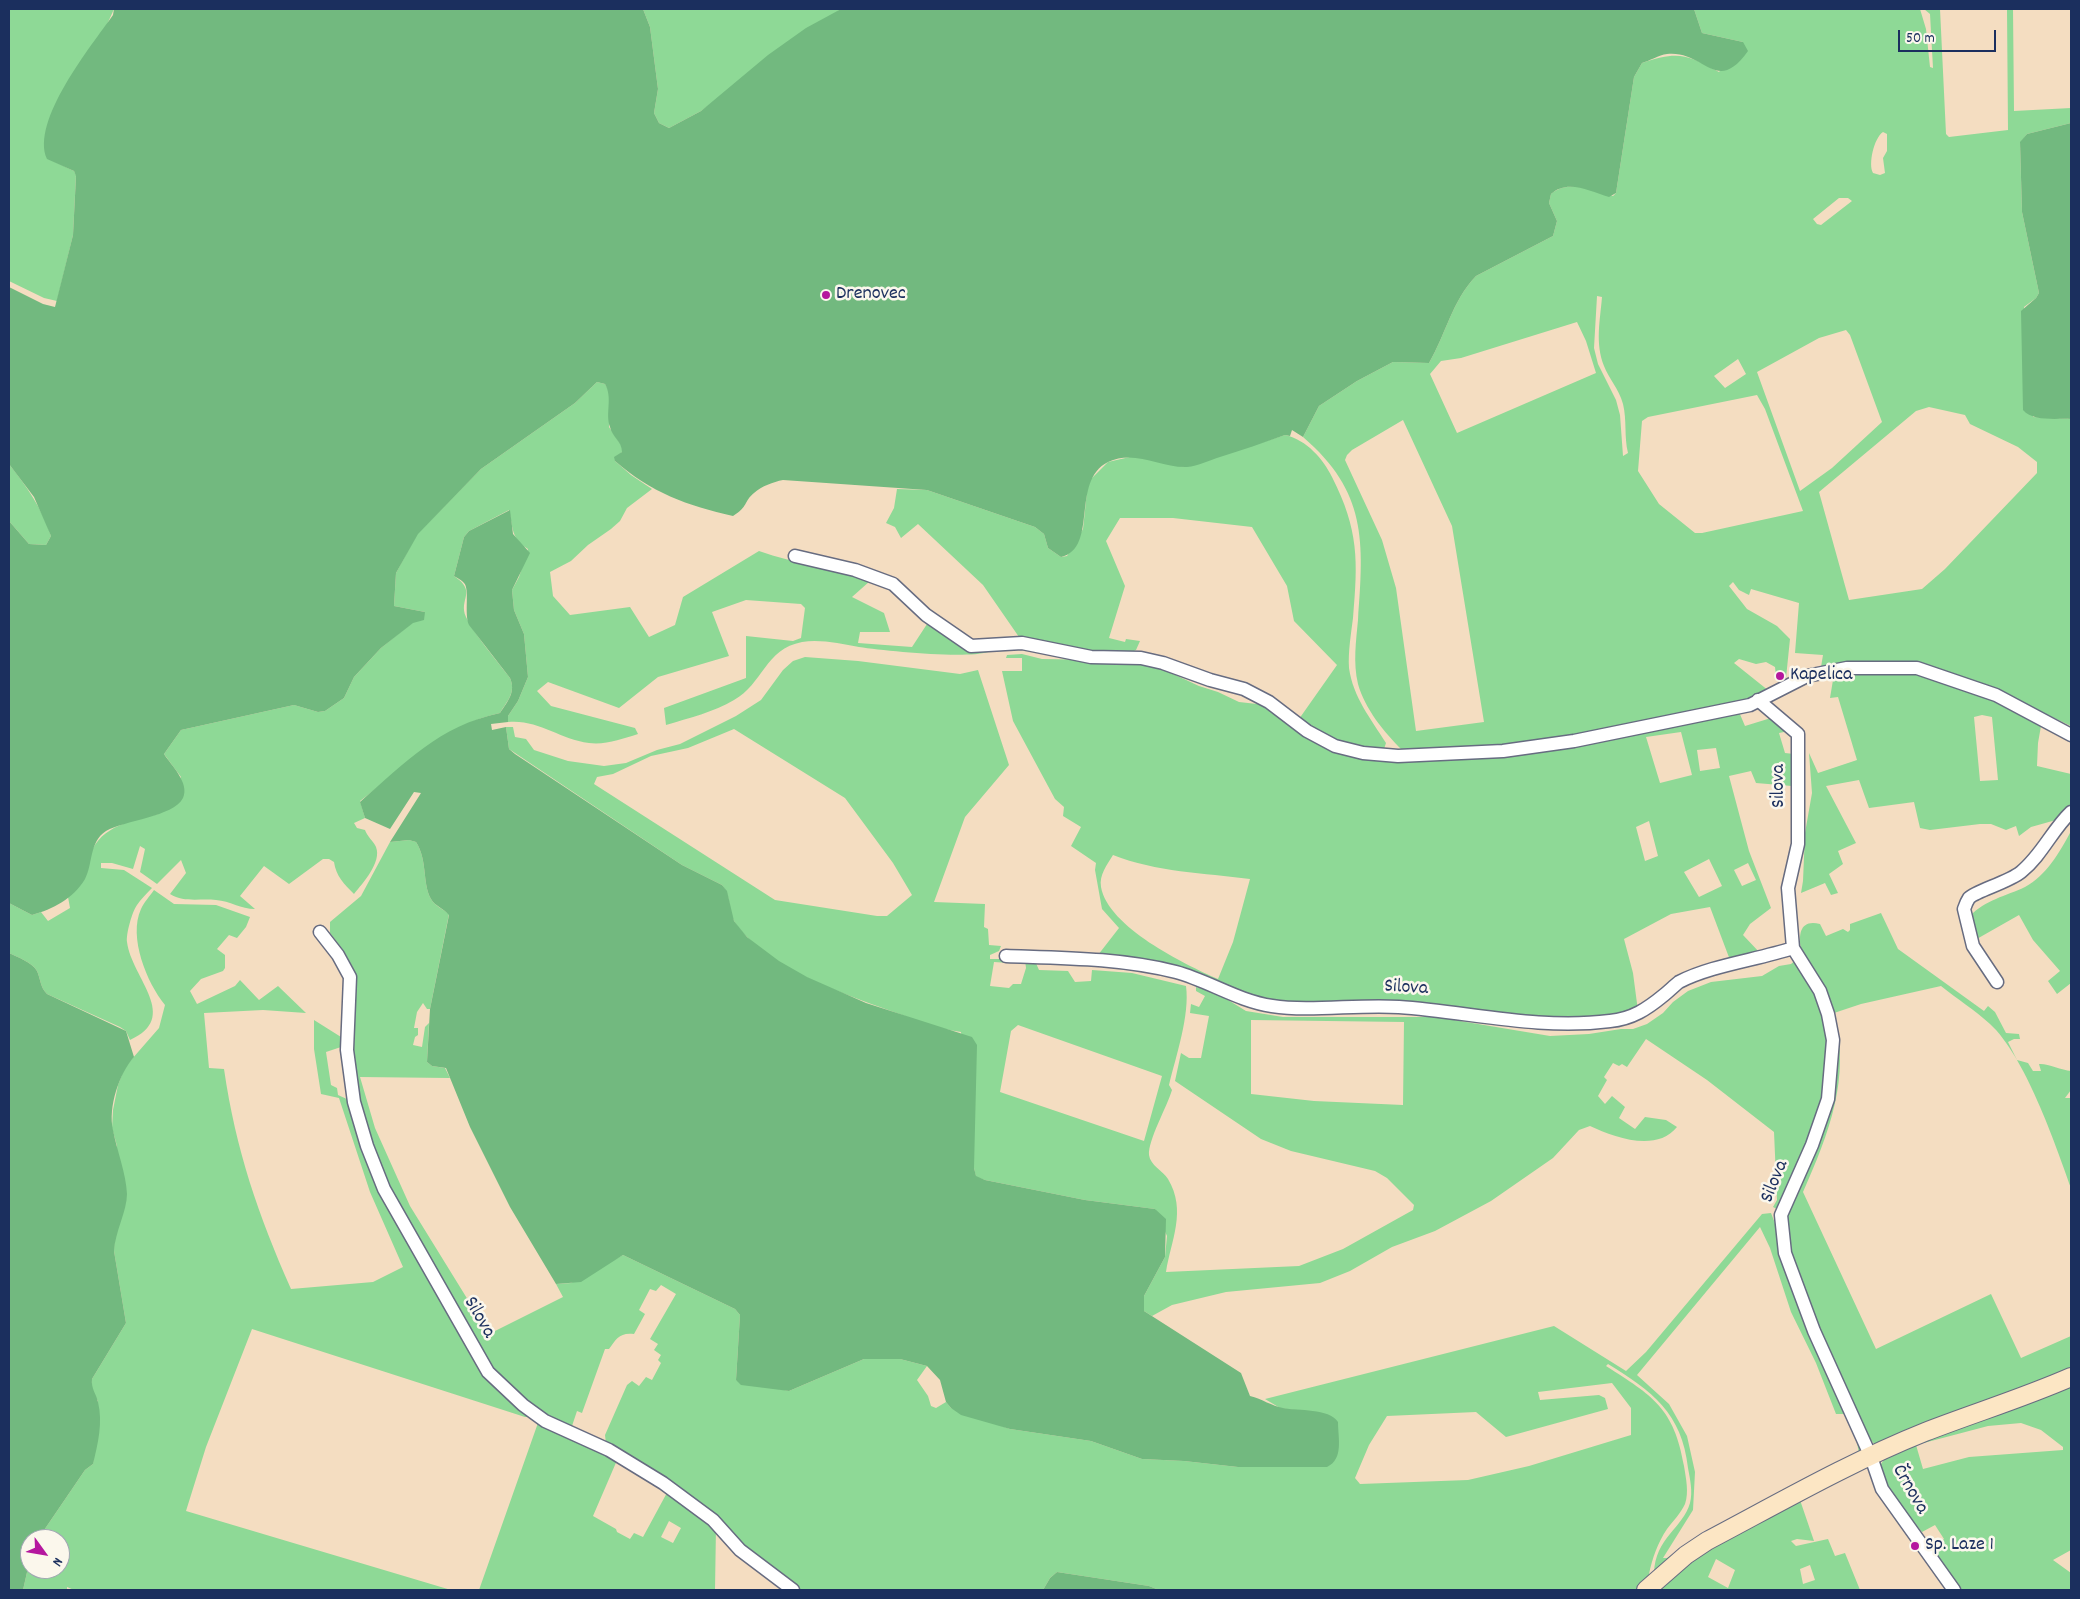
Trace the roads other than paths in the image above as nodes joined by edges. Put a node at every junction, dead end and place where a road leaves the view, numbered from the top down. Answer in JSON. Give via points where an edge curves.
{"nodes":[{"id":1,"x":795,"y":556,"type":"dead end"},
{"id":2,"x":1758,"y":700,"type":"junction"},
{"id":3,"x":2071,"y":735,"type":"edge"},
{"id":4,"x":2071,"y":812,"type":"edge"},
{"id":5,"x":320,"y":932,"type":"dead end"},
{"id":6,"x":1793,"y":948,"type":"junction"},
{"id":7,"x":1006,"y":956,"type":"dead end"},
{"id":8,"x":1997,"y":982,"type":"dead end"},
{"id":9,"x":2071,"y":1377,"type":"edge"},
{"id":10,"x":1871,"y":1457,"type":"junction"},
{"id":11,"x":793,"y":1590,"type":"edge"},
{"id":12,"x":1646,"y":1590,"type":"edge"},
{"id":13,"x":1954,"y":1590,"type":"edge"}],
"edges":[{"from":1,"to":2,"type":"street","via":[[855,570],[893,584],[926,615],[971,646],[1022,643],[1090,657],[1163,662],[1244,689],[1335,746],[1363,753],[1398,756],[1503,751],[1574,741],[1700,716],[1750,705]]},
{"from":2,"to":3,"type":"street","via":[[1807,676],[1847,668],[1917,668],[1996,695]]},
{"from":2,"to":6,"type":"street","name":"Silova","via":[[1798,734],[1798,844],[1788,888]]},
{"from":4,"to":8,"type":"street","via":[[2038,857],[2021,873],[1970,897],[1964,909],[1973,946]]},
{"from":5,"to":11,"type":"street","name":"Silova","via":[[338,954],[350,977],[347,1050],[354,1102],[367,1146],[384,1190],[488,1372],[545,1421],[609,1450],[663,1483],[712,1520],[740,1550]]},
{"from":6,"to":7,"type":"street","name":"Silova","via":[[1679,983],[1637,1016],[1561,1025],[1396,1007],[1272,1006],[1234,996],[1207,983],[1167,971],[1112,961]]},
{"from":6,"to":10,"type":"street","name":"Silova","via":[[1820,991],[1833,1040],[1828,1099],[1781,1215],[1785,1253],[1814,1331]]},
{"from":9,"to":10,"type":"street","via":[[2026,1397],[1926,1432]]},
{"from":10,"to":12,"type":"street","via":[[1707,1541]]},
{"from":10,"to":13,"type":"street","name":"Črnova","via":[[1882,1489]]}]}
